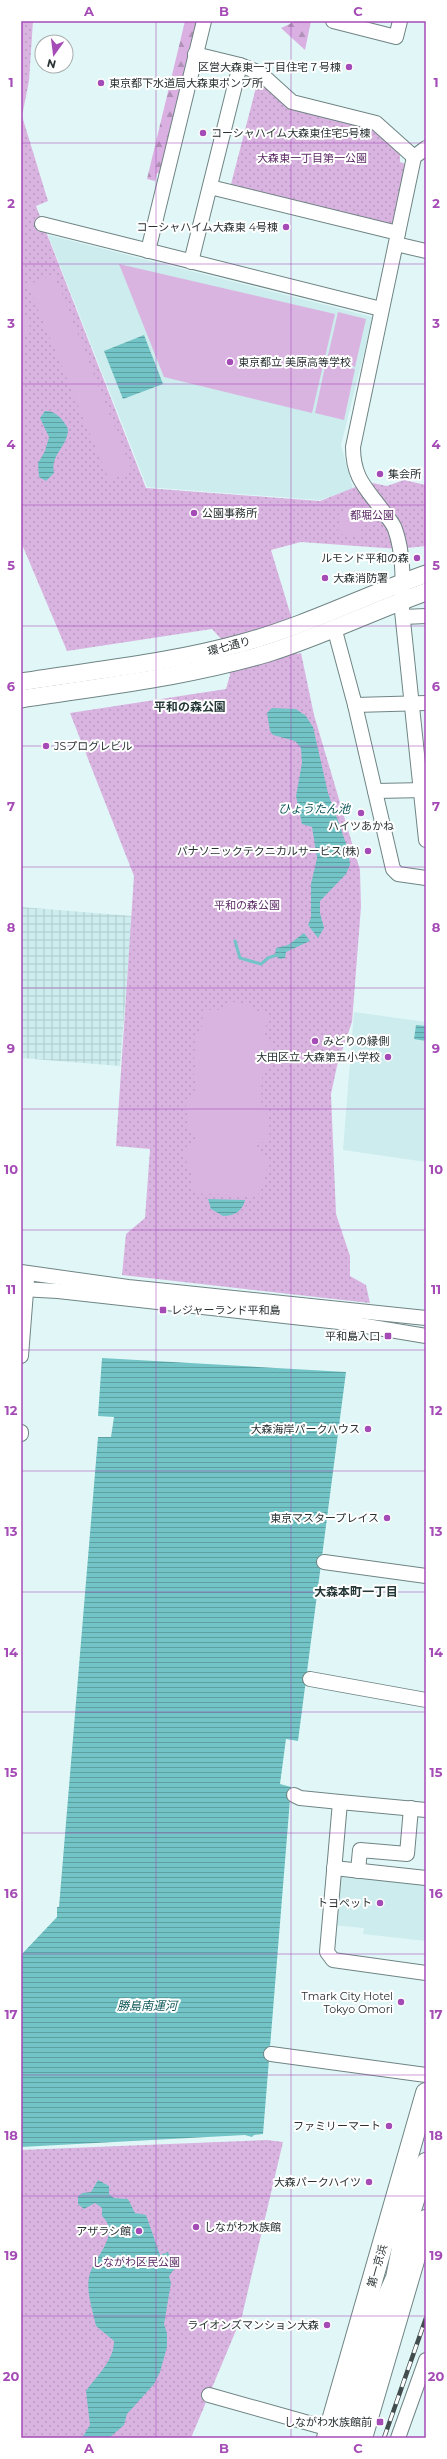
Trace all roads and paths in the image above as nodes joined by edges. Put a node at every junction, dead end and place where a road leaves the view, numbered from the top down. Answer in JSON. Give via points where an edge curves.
{"nodes":[{"id":1,"x":204,"y":21,"type":"edge"},
{"id":2,"x":333,"y":21,"type":"edge"},
{"id":3,"x":400,"y":21,"type":"edge"},
{"id":4,"x":195,"y":54,"type":"junction"},
{"id":5,"x":240,"y":65,"type":"junction"},
{"id":6,"x":426,"y":148,"type":"edge"},
{"id":7,"x":414,"y":157,"type":"junction"},
{"id":8,"x":210,"y":187,"type":"junction"},
{"id":9,"x":42,"y":224,"type":"dead end"},
{"id":10,"x":397,"y":239,"type":"junction"},
{"id":11,"x":148,"y":251,"type":"junction"},
{"id":12,"x":426,"y":252,"type":"edge"},
{"id":13,"x":191,"y":262,"type":"junction"},
{"id":14,"x":381,"y":309,"type":"junction"},
{"id":15,"x":426,"y":574,"type":"edge"},
{"id":16,"x":403,"y":582,"type":"junction"},
{"id":17,"x":426,"y":592,"type":"edge"},
{"id":18,"x":403,"y":609,"type":"junction"},
{"id":19,"x":426,"y":616,"type":"edge"},
{"id":20,"x":334,"y":627,"type":"junction"},
{"id":21,"x":21,"y":682,"type":"edge"},
{"id":22,"x":21,"y":699,"type":"edge"},
{"id":23,"x":411,"y":703,"type":"junction"},
{"id":24,"x":426,"y":703,"type":"edge"},
{"id":25,"x":355,"y":705,"type":"junction"},
{"id":26,"x":423,"y":790,"type":"edge"},
{"id":27,"x":375,"y":791,"type":"junction"},
{"id":28,"x":426,"y":840,"type":"edge"},
{"id":29,"x":426,"y":878,"type":"edge"},
{"id":30,"x":24,"y":1273,"type":"edge"},
{"id":31,"x":24,"y":1289,"type":"edge"},
{"id":32,"x":426,"y":1318,"type":"edge"},
{"id":33,"x":426,"y":1336,"type":"edge"},
{"id":34,"x":21,"y":1356,"type":"edge"},
{"id":35,"x":324,"y":1562,"type":"dead end"},
{"id":36,"x":426,"y":1576,"type":"edge"},
{"id":37,"x":310,"y":1679,"type":"dead end"},
{"id":38,"x":426,"y":1700,"type":"edge"},
{"id":39,"x":294,"y":1795,"type":"dead end"},
{"id":40,"x":340,"y":1802,"type":"junction"},
{"id":41,"x":411,"y":1808,"type":"junction"},
{"id":42,"x":426,"y":1810,"type":"edge"},
{"id":43,"x":334,"y":1868,"type":"junction"},
{"id":44,"x":358,"y":1871,"type":"junction"},
{"id":45,"x":426,"y":1878,"type":"edge"},
{"id":46,"x":426,"y":1973,"type":"edge"},
{"id":47,"x":272,"y":2054,"type":"dead end"},
{"id":48,"x":426,"y":2075,"type":"edge"},
{"id":49,"x":426,"y":2094,"type":"edge"},
{"id":50,"x":426,"y":2163,"type":"edge"},
{"id":51,"x":426,"y":2220,"type":"edge"},
{"id":52,"x":422,"y":2249,"type":"edge"},
{"id":53,"x":426,"y":2360,"type":"edge"},
{"id":54,"x":209,"y":2395,"type":"dead end"},
{"id":55,"x":342,"y":2435,"type":"edge"},
{"id":56,"x":398,"y":2438,"type":"edge"}],
"edges":[{"from":1,"to":4,"type":"street"},
{"from":2,"to":3,"type":"street","via":[[396,37]]},
{"from":4,"to":5,"type":"street"},
{"from":4,"to":11,"type":"street"},
{"from":5,"to":7,"type":"street","via":[[260,73],[292,102],[376,123]]},
{"from":5,"to":8,"type":"street"},
{"from":6,"to":7,"type":"street"},
{"from":7,"to":10,"type":"street"},
{"from":8,"to":10,"type":"street"},
{"from":8,"to":13,"type":"street"},
{"from":9,"to":11,"type":"street"},
{"from":10,"to":12,"type":"street"},
{"from":10,"to":14,"type":"street"},
{"from":11,"to":13,"type":"street"},
{"from":13,"to":14,"type":"street"},
{"from":14,"to":16,"type":"street","via":[[354,436],[354,466],[357,476],[395,529]]},
{"from":15,"to":16,"type":"main road","name":"環七通り"},
{"from":16,"to":18,"type":"street"},
{"from":16,"to":21,"type":"main road","name":"環七通り","via":[[293,626],[201,654]]},
{"from":17,"to":18,"type":"main road","name":"環七通り"},
{"from":18,"to":19,"type":"street"},
{"from":18,"to":20,"type":"main road","name":"環七通り"},
{"from":18,"to":23,"type":"street"},
{"from":20,"to":22,"type":"main road","name":"環七通り","via":[[248,658],[182,674]]},
{"from":20,"to":25,"type":"street"},
{"from":23,"to":24,"type":"street"},
{"from":23,"to":25,"type":"street"},
{"from":23,"to":26,"type":"street"},
{"from":25,"to":27,"type":"street"},
{"from":26,"to":27,"type":"street"},
{"from":26,"to":28,"type":"street"},
{"from":27,"to":29,"type":"street","via":[[393,868],[398,874]]},
{"from":30,"to":31,"type":"street"},
{"from":30,"to":32,"type":"street","via":[[128,1287]]},
{"from":31,"to":33,"type":"street","via":[[332,1321]]},
{"from":31,"to":34,"type":"street"},
{"from":35,"to":36,"type":"street"},
{"from":37,"to":38,"type":"street"},
{"from":39,"to":40,"type":"street","via":[[300,1798]]},
{"from":40,"to":41,"type":"street"},
{"from":40,"to":43,"type":"street"},
{"from":41,"to":42,"type":"street"},
{"from":41,"to":44,"type":"street","via":[[407,1854],[360,1850]]},
{"from":43,"to":44,"type":"street"},
{"from":43,"to":46,"type":"street","via":[[327,1952],[333,1960]]},
{"from":44,"to":45,"type":"street"},
{"from":47,"to":48,"type":"street"},
{"from":49,"to":55,"type":"highway","name":"第一京浜"},
{"from":50,"to":55,"type":"highway","via":[[406,2228],[393,2260],[383,2307]]},
{"from":51,"to":52,"type":"highway"},
{"from":52,"to":55,"type":"highway"},
{"from":53,"to":56,"type":"street"},
{"from":54,"to":55,"type":"street"}]}
